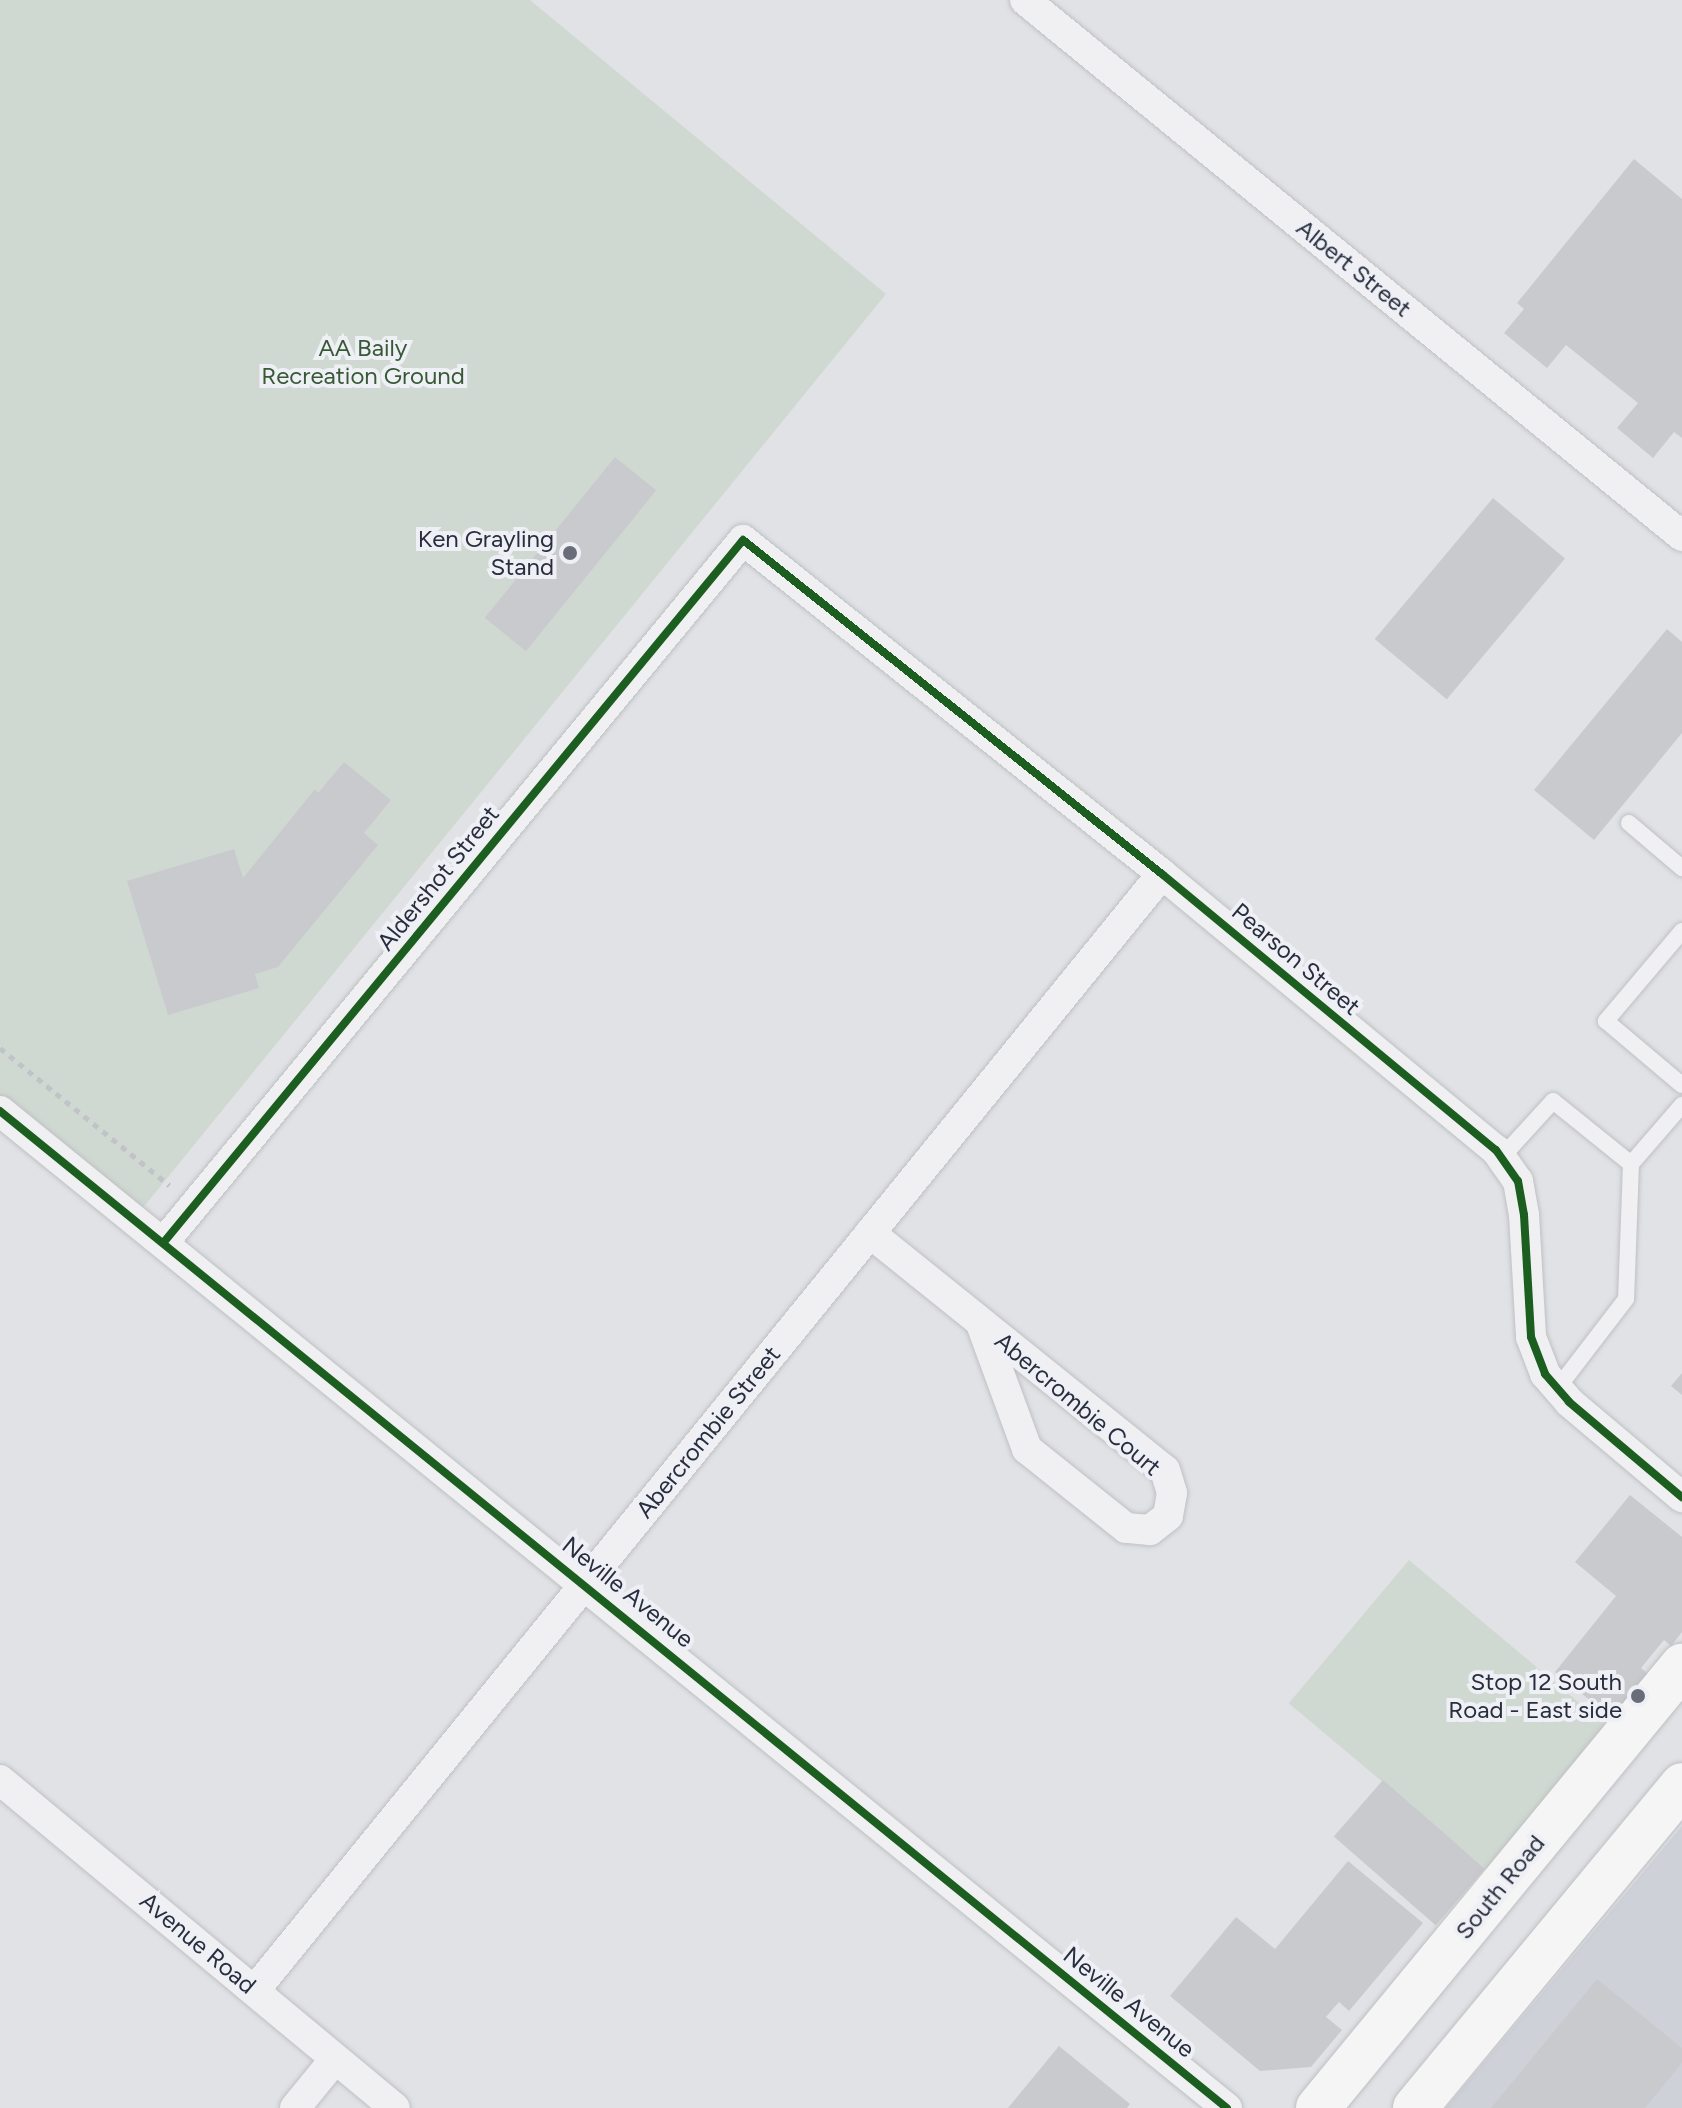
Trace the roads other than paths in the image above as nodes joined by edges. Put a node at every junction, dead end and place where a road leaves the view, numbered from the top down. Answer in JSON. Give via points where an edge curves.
{"nodes":[{"id":1,"x":1025,"y":0,"type":"edge"},
{"id":2,"x":1682,"y":536,"type":"edge"},
{"id":3,"x":743,"y":540,"type":"joint"},
{"id":4,"x":1629,"y":823,"type":"dead end"},
{"id":5,"x":1682,"y":868,"type":"edge"},
{"id":6,"x":1162,"y":874,"type":"junction"},
{"id":7,"x":1679,"y":942,"type":"edge"},
{"id":8,"x":1682,"y":1085,"type":"edge"},
{"id":9,"x":1682,"y":1105,"type":"edge"},
{"id":10,"x":0,"y":1111,"type":"edge"},
{"id":11,"x":1501,"y":1158,"type":"junction"},
{"id":12,"x":1631,"y":1164,"type":"junction"},
{"id":13,"x":870,"y":1233,"type":"junction"},
{"id":14,"x":164,"y":1242,"type":"junction"},
{"id":15,"x":981,"y":1324,"type":"junction"},
{"id":16,"x":1557,"y":1389,"type":"junction"},
{"id":17,"x":1682,"y":1497,"type":"edge"},
{"id":18,"x":585,"y":1583,"type":"junction"},
{"id":19,"x":1682,"y":1666,"type":"edge"},
{"id":20,"x":0,"y":1780,"type":"edge"},
{"id":21,"x":1682,"y":1785,"type":"edge"},
{"id":22,"x":255,"y":1990,"type":"junction"},
{"id":23,"x":335,"y":2059,"type":"junction"},
{"id":24,"x":295,"y":2108,"type":"edge"},
{"id":25,"x":395,"y":2108,"type":"edge"},
{"id":26,"x":1227,"y":2108,"type":"edge"},
{"id":27,"x":1318,"y":2108,"type":"edge"},
{"id":28,"x":1415,"y":2108,"type":"edge"}],
"edges":[{"from":1,"to":2,"type":"street","name":"Albert Street"},
{"from":3,"to":6,"type":"street","name":"Pearson Street"},
{"from":3,"to":14,"type":"street","name":"Aldershot Street"},
{"from":4,"to":5,"type":"lane"},
{"from":6,"to":11,"type":"street","name":"Pearson Street"},
{"from":6,"to":13,"type":"street","name":"Abercrombie Street"},
{"from":7,"to":8,"type":"lane","via":[[1606,1021]]},
{"from":9,"to":12,"type":"lane"},
{"from":10,"to":14,"type":"street","name":"Neville Avenue"},
{"from":11,"to":12,"type":"lane","via":[[1553,1101]]},
{"from":11,"to":16,"type":"street","name":"Pearson Street","via":[[1518,1181],[1524,1215],[1531,1337],[1545,1374]]},
{"from":12,"to":16,"type":"lane","via":[[1626,1299]]},
{"from":13,"to":15,"type":"street","name":"Abercrombie Court"},
{"from":13,"to":18,"type":"street","name":"Abercrombie Street"},
{"from":14,"to":18,"type":"street","name":"Neville Avenue"},
{"from":15,"to":15,"type":"street","name":"Abercrombie Court","via":[[1165,1470],[1172,1493],[1168,1516],[1150,1530],[1126,1528],[1027,1449]]},
{"from":16,"to":17,"type":"street","name":"Pearson Street"},
{"from":18,"to":22,"type":"street","name":"Abercrombie Street"},
{"from":18,"to":26,"type":"street","name":"Neville Avenue"},
{"from":19,"to":27,"type":"highway","name":"South Road"},
{"from":20,"to":22,"type":"street","name":"Avenue Road"},
{"from":21,"to":28,"type":"highway"},
{"from":22,"to":23,"type":"street","name":"Avenue Road"},
{"from":23,"to":24,"type":"street"},
{"from":23,"to":25,"type":"street","name":"Avenue Road"}]}
